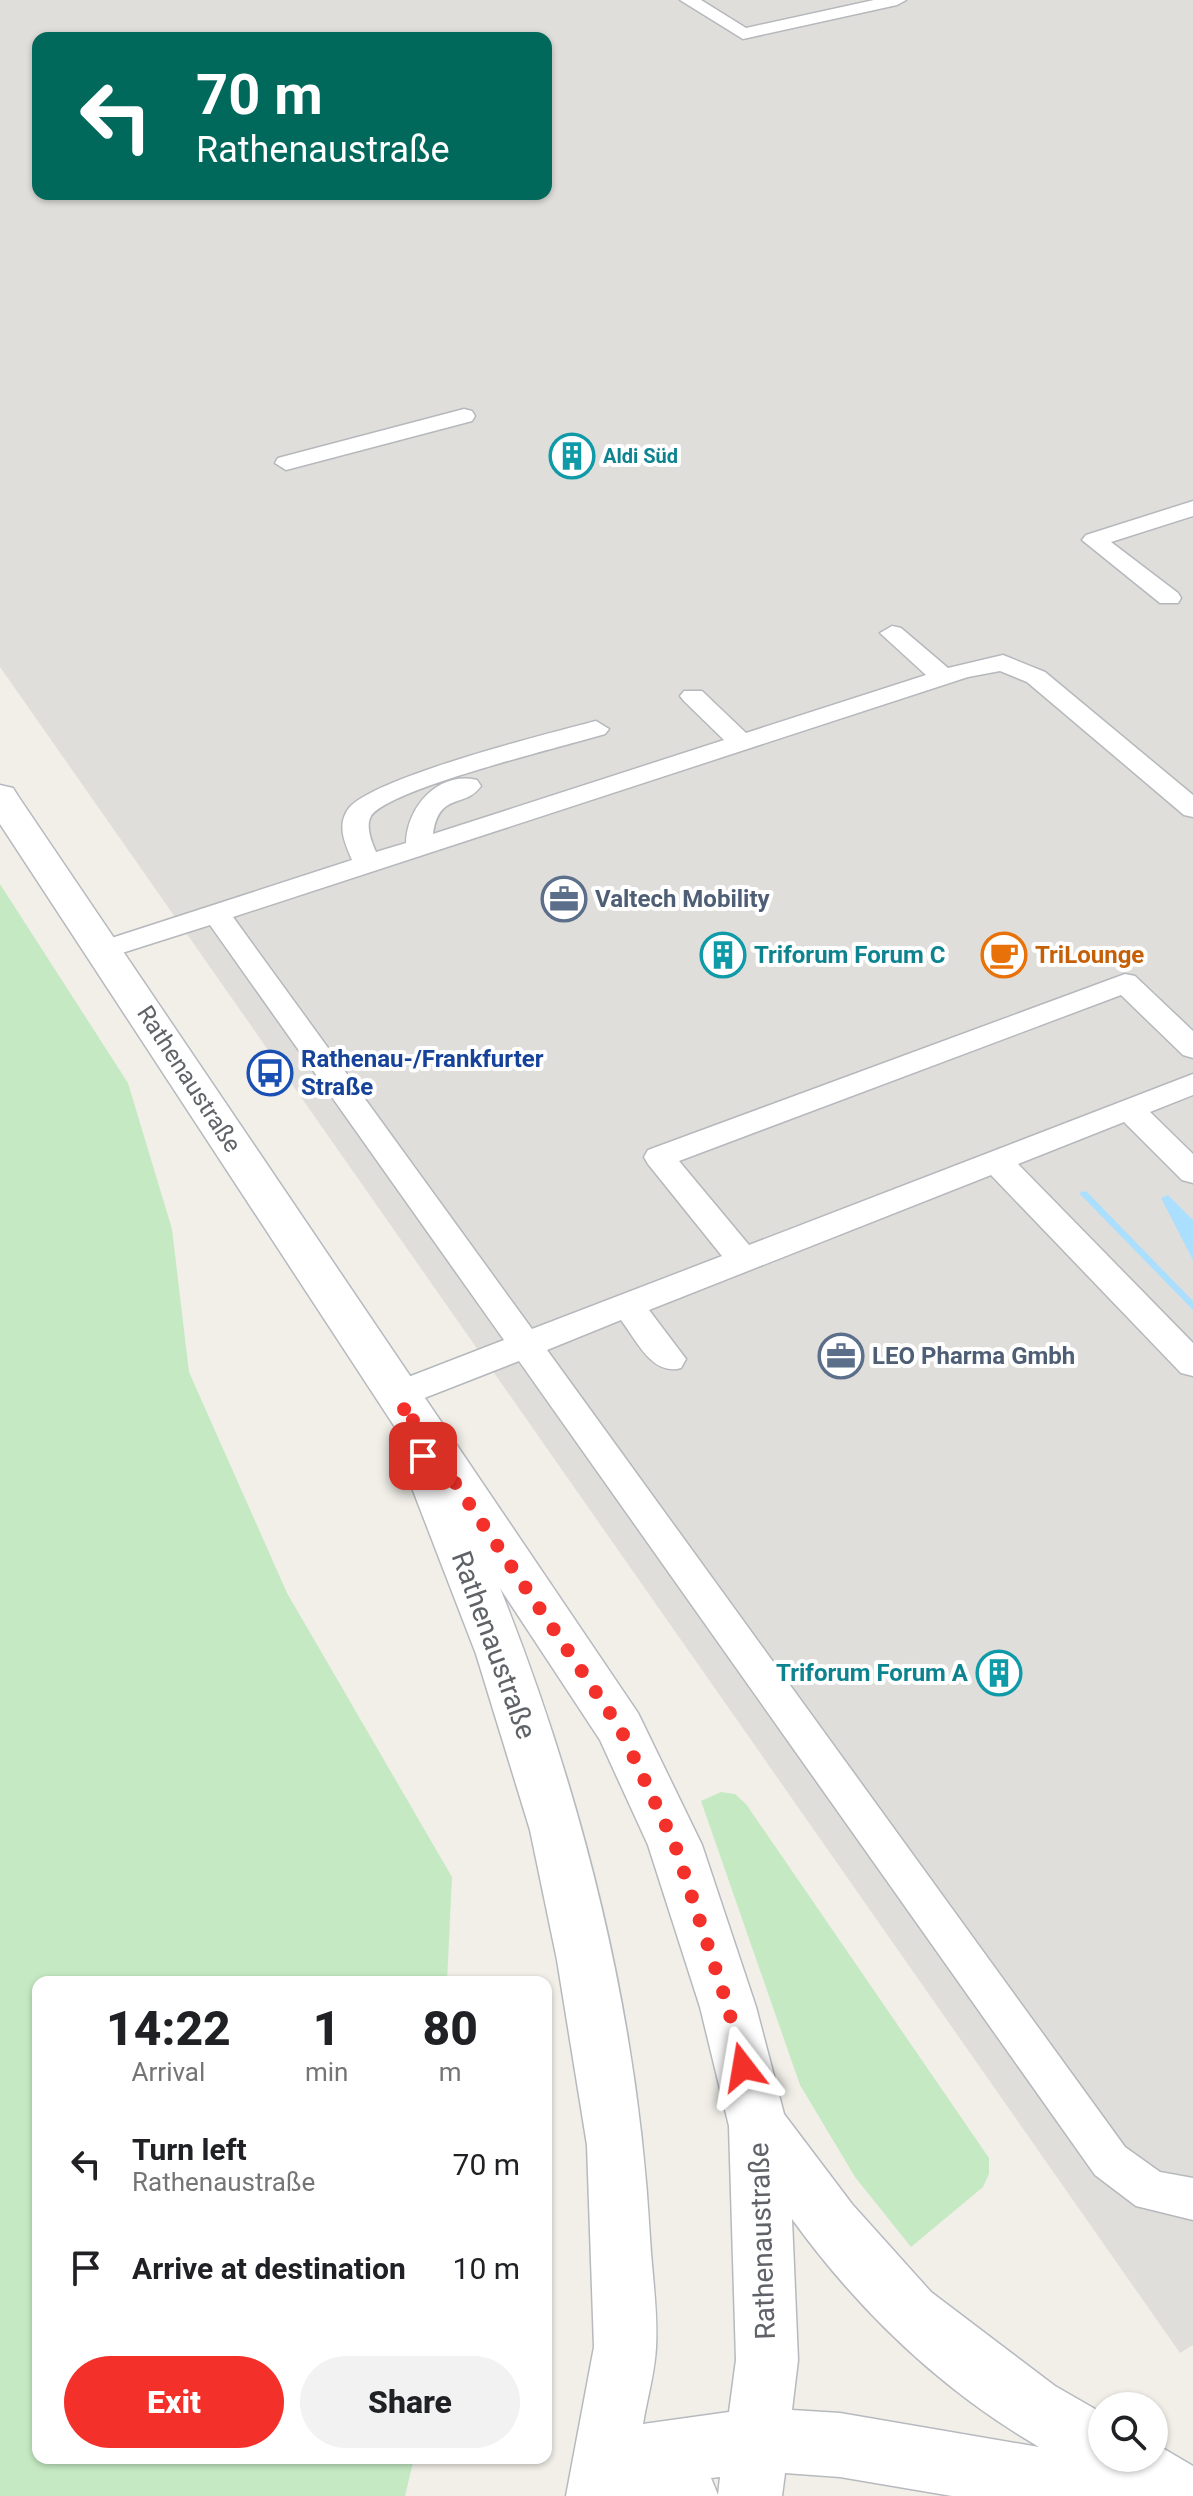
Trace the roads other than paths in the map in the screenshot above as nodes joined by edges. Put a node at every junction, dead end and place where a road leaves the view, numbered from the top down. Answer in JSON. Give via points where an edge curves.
{"nodes":[{"id":1,"x":689,"y":0,"type":"edge"},
{"id":2,"x":897,"y":0,"type":"edge"},
{"id":3,"x":464,"y":416,"type":"dead end"},
{"id":4,"x":286,"y":463,"type":"dead end"},
{"id":5,"x":1193,"y":508,"type":"edge"},
{"id":6,"x":1169,"y":598,"type":"dead end"},
{"id":7,"x":892,"y":633,"type":"dead end"},
{"id":8,"x":944,"y":677,"type":"junction"},
{"id":9,"x":693,"y":696,"type":"dead end"},
{"id":10,"x":742,"y":743,"type":"junction"},
{"id":11,"x":0,"y":796,"type":"edge"},
{"id":12,"x":1193,"y":809,"type":"edge"},
{"id":13,"x":419,"y":847,"type":"junction"},
{"id":14,"x":368,"y":864,"type":"junction"},
{"id":15,"x":216,"y":913,"type":"junction"},
{"id":16,"x":103,"y":950,"type":"junction"},
{"id":17,"x":1193,"y":1048,"type":"edge"},
{"id":18,"x":1193,"y":1084,"type":"edge"},
{"id":19,"x":1129,"y":1109,"type":"junction"},
{"id":20,"x":996,"y":1161,"type":"junction"},
{"id":21,"x":1193,"y":1172,"type":"edge"},
{"id":22,"x":743,"y":1260,"type":"junction"},
{"id":23,"x":627,"y":1305,"type":"junction"},
{"id":24,"x":526,"y":1345,"type":"junction"},
{"id":25,"x":669,"y":1359,"type":"dead end"},
{"id":26,"x":1193,"y":1364,"type":"edge"},
{"id":27,"x":400,"y":1400,"type":"junction"},
{"id":28,"x":758,"y":2126,"type":"junction"},
{"id":29,"x":1193,"y":2199,"type":"edge"},
{"id":30,"x":1088,"y":2440,"type":"edge"},
{"id":31,"x":754,"y":2468,"type":"edge"},
{"id":32,"x":1142,"y":2472,"type":"edge"},
{"id":33,"x":602,"y":2478,"type":"edge"},
{"id":34,"x":686,"y":2496,"type":"edge"},
{"id":35,"x":1140,"y":2496,"type":"edge"},
{"id":36,"x":1182,"y":2496,"type":"edge"}],
"edges":[{"from":1,"to":2,"type":"lane","via":[[743,34]]},
{"from":3,"to":4,"type":"lane"},
{"from":5,"to":6,"type":"lane","via":[[1094,540]]},
{"from":7,"to":8,"type":"lane"},
{"from":8,"to":10,"type":"lane"},
{"from":8,"to":12,"type":"lane","via":[[1003,663],[1018,667]]},
{"from":9,"to":10,"type":"lane"},
{"from":10,"to":13,"type":"lane"},
{"from":11,"to":16,"type":"street","name":"Rathenaustraße"},
{"from":13,"to":14,"type":"lane"},
{"from":13,"to":14,"type":"lane","via":[[419,828],[435,797],[602,736],[434,778],[374,801],[360,811],[355,827]]},
{"from":14,"to":15,"type":"lane"},
{"from":15,"to":16,"type":"lane"},
{"from":15,"to":24,"type":"lane"},
{"from":16,"to":27,"type":"street","name":"Rathenaustraße"},
{"from":17,"to":22,"type":"lane","via":[[1125,983],[659,1157]]},
{"from":18,"to":19,"type":"lane"},
{"from":19,"to":20,"type":"lane"},
{"from":19,"to":21,"type":"lane"},
{"from":20,"to":22,"type":"lane"},
{"from":20,"to":26,"type":"lane"},
{"from":22,"to":23,"type":"lane"},
{"from":23,"to":24,"type":"lane"},
{"from":23,"to":25,"type":"lane"},
{"from":24,"to":27,"type":"lane"},
{"from":24,"to":29,"type":"lane","via":[[1110,2161],[1151,2191]]},
{"from":27,"to":28,"type":"street","name":"Rathenaustraße","via":[[620,1728],[675,1845],[728,2007]]},
{"from":27,"to":33,"type":"street","name":"Rathenaustraße","via":[[501,1654],[557,1830],[585,1960],[616,2145],[625,2347]]},
{"from":28,"to":30,"type":"street","via":[[831,2224],[909,2313],[1033,2408]]},
{"from":28,"to":31,"type":"street","name":"Rathenaustraße","via":[[767,2360]]},
{"from":31,"to":33,"type":"street"},
{"from":31,"to":35,"type":"street","via":[[840,2445]]},
{"from":32,"to":36,"type":"street"},
{"from":33,"to":34,"type":"street"}]}
